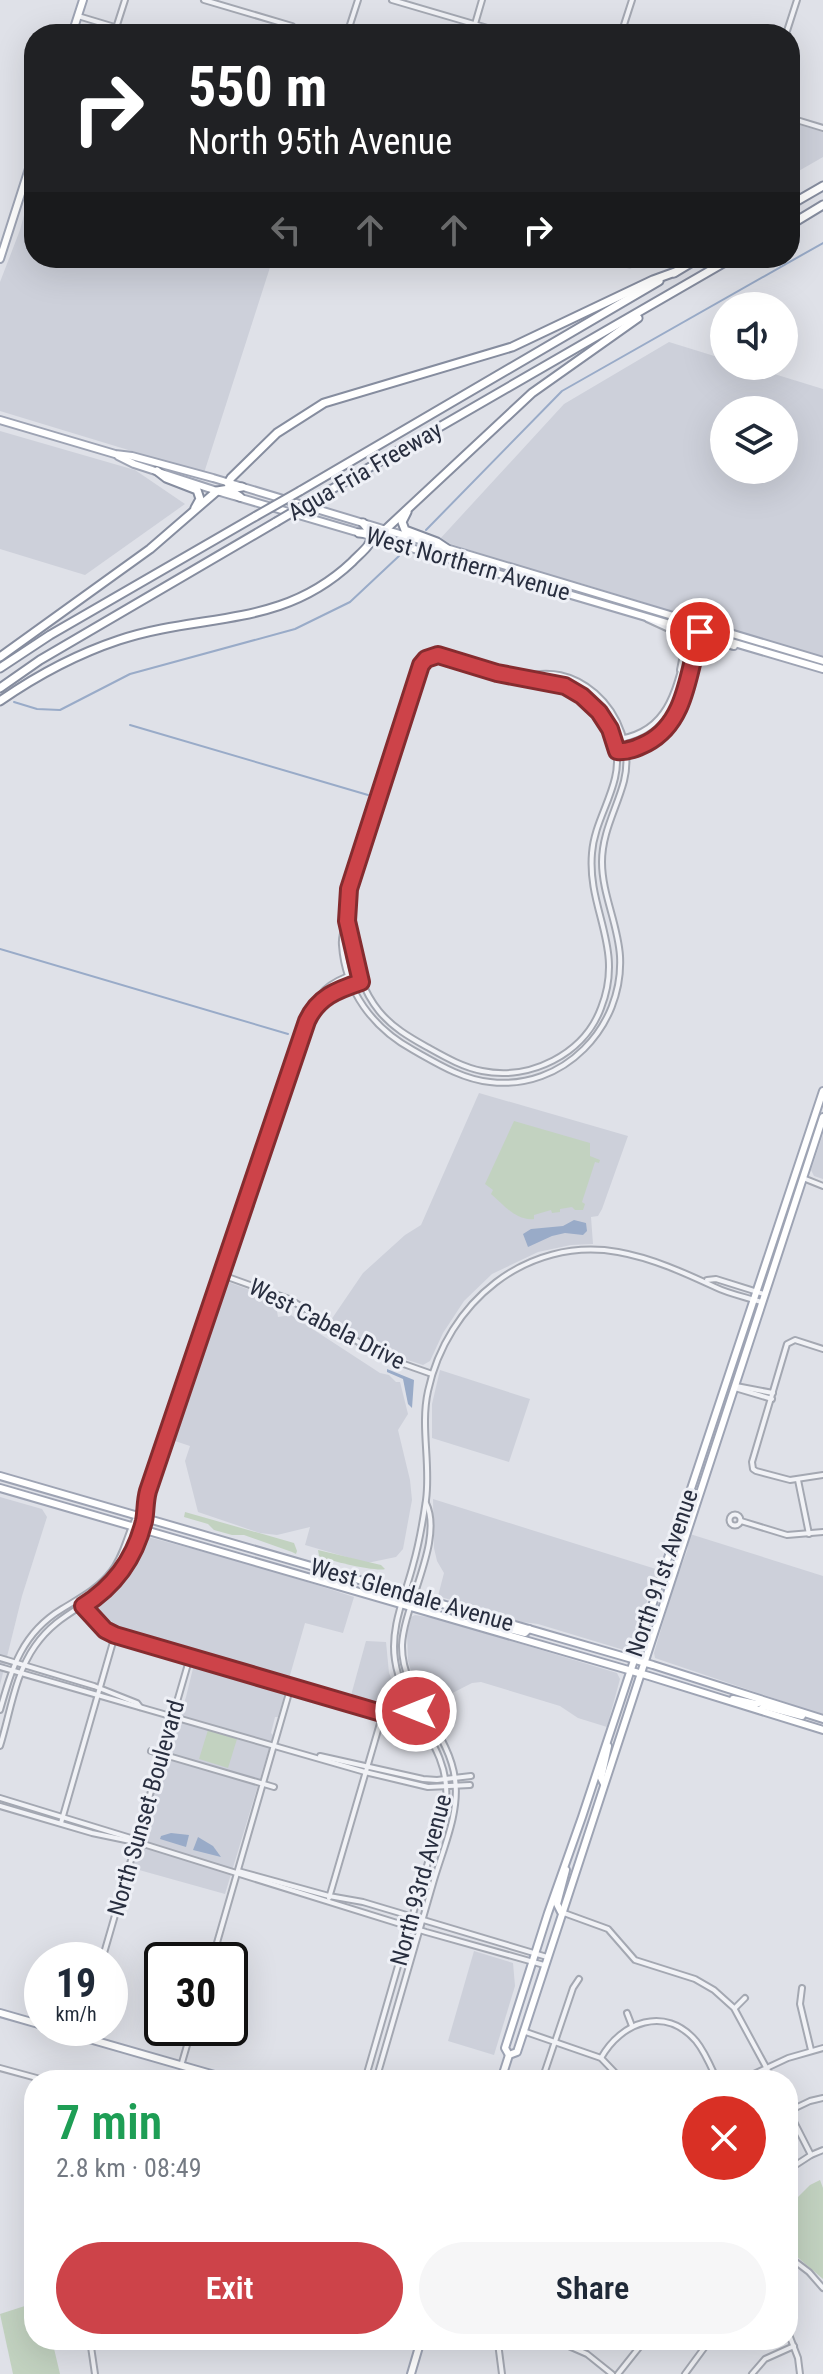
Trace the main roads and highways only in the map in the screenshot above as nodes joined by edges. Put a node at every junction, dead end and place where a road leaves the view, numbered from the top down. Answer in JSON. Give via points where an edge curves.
{"nodes":[{"id":1,"x":83,"y":0,"type":"edge"},
{"id":2,"x":75,"y":24,"type":"edge"},
{"id":3,"x":24,"y":184,"type":"edge"},
{"id":4,"x":823,"y":186,"type":"edge"},
{"id":5,"x":800,"y":199,"type":"edge"},
{"id":6,"x":823,"y":205,"type":"edge"},
{"id":7,"x":800,"y":219,"type":"edge"},
{"id":8,"x":0,"y":259,"type":"edge"},
{"id":9,"x":682,"y":268,"type":"edge"},
{"id":10,"x":715,"y":268,"type":"edge"},
{"id":11,"x":675,"y":272,"type":"junction"},
{"id":12,"x":682,"y":287,"type":"junction"},
{"id":13,"x":0,"y":420,"type":"edge"},
{"id":14,"x":115,"y":454,"type":"junction"},
{"id":15,"x":157,"y":471,"type":"junction"},
{"id":16,"x":229,"y":485,"type":"junction"},
{"id":17,"x":242,"y":487,"type":"joint"},
{"id":18,"x":217,"y":491,"type":"junction"},
{"id":19,"x":240,"y":497,"type":"junction"},
{"id":20,"x":411,"y":506,"type":"junction"},
{"id":21,"x":193,"y":511,"type":"junction"},
{"id":22,"x":363,"y":523,"type":"junction"},
{"id":23,"x":385,"y":530,"type":"junction"},
{"id":24,"x":359,"y":533,"type":"joint"},
{"id":25,"x":373,"y":535,"type":"junction"},
{"id":26,"x":446,"y":548,"type":"junction"},
{"id":27,"x":492,"y":570,"type":"junction"},
{"id":28,"x":523,"y":572,"type":"junction"},
{"id":29,"x":567,"y":589,"type":"junction"},
{"id":30,"x":698,"y":628,"type":"junction"},
{"id":31,"x":750,"y":647,"type":"junction"},
{"id":32,"x":0,"y":657,"type":"edge"},
{"id":33,"x":823,"y":661,"type":"edge"},
{"id":34,"x":0,"y":668,"type":"edge"},
{"id":35,"x":823,"y":669,"type":"edge"},
{"id":36,"x":684,"y":678,"type":"road end"},
{"id":37,"x":0,"y":688,"type":"edge"},
{"id":38,"x":0,"y":701,"type":"edge"},
{"id":39,"x":823,"y":1091,"type":"edge"},
{"id":40,"x":823,"y":1117,"type":"edge"},
{"id":41,"x":809,"y":1133,"type":"junction"},
{"id":42,"x":803,"y":1178,"type":"junction"},
{"id":43,"x":759,"y":1297,"type":"junction"},
{"id":44,"x":734,"y":1359,"type":"junction"},
{"id":45,"x":733,"y":1387,"type":"junction"},
{"id":46,"x":0,"y":1476,"type":"edge"},
{"id":47,"x":0,"y":1488,"type":"edge"},
{"id":48,"x":673,"y":1541,"type":"junction"},
{"id":49,"x":682,"y":1544,"type":"junction"},
{"id":50,"x":474,"y":1625,"type":"junction"},
{"id":51,"x":529,"y":1629,"type":"junction"},
{"id":52,"x":633,"y":1659,"type":"junction"},
{"id":53,"x":645,"y":1663,"type":"junction"},
{"id":54,"x":629,"y":1670,"type":"junction"},
{"id":55,"x":641,"y":1674,"type":"junction"},
{"id":56,"x":723,"y":1699,"type":"junction"},
{"id":57,"x":764,"y":1701,"type":"junction"},
{"id":58,"x":760,"y":1710,"type":"junction"},
{"id":59,"x":804,"y":1713,"type":"junction"},
{"id":60,"x":823,"y":1719,"type":"edge"},
{"id":61,"x":823,"y":1730,"type":"edge"},
{"id":62,"x":608,"y":1738,"type":"junction"},
{"id":63,"x":604,"y":1784,"type":"junction"},
{"id":64,"x":566,"y":1862,"type":"junction"},
{"id":65,"x":561,"y":1912,"type":"junction"},
{"id":66,"x":0,"y":2013,"type":"edge"},
{"id":67,"x":24,"y":2020,"type":"edge"},
{"id":68,"x":113,"y":2046,"type":"edge"},
{"id":69,"x":509,"y":2055,"type":"junction"},
{"id":70,"x":196,"y":2070,"type":"edge"},
{"id":71,"x":504,"y":2070,"type":"edge"},
{"id":72,"x":418,"y":2350,"type":"edge"},
{"id":73,"x":411,"y":2374,"type":"edge"}],
"edges":[{"from":1,"to":2,"type":"main road"},
{"from":3,"to":8,"type":"main road"},
{"from":4,"to":5,"type":"highway"},
{"from":6,"to":7,"type":"highway"},
{"from":9,"to":11,"type":"highway","name":"Agua Fria Freeway"},
{"from":10,"to":12,"type":"highway","name":"Agua Fria Freeway"},
{"from":11,"to":16,"type":"highway","via":[[512,347],[324,403],[277,433]]},
{"from":11,"to":34,"type":"highway","name":"Agua Fria Freeway","bridge":true},
{"from":12,"to":20,"type":"highway","via":[[539,387]]},
{"from":12,"to":37,"type":"highway","name":"Agua Fria Freeway","bridge":true},
{"from":13,"to":14,"type":"main road","name":"West Northern Avenue"},
{"from":14,"to":15,"type":"main road","name":"West Northern Avenue"},
{"from":14,"to":16,"type":"main road","name":"West Northern Avenue"},
{"from":15,"to":18,"type":"main road","name":"West Northern Avenue"},
{"from":15,"to":21,"type":"highway","via":[[197,490],[200,499]]},
{"from":16,"to":17,"type":"highway"},
{"from":16,"to":18,"type":"highway"},
{"from":16,"to":19,"type":"highway"},
{"from":17,"to":22,"type":"main road","name":"West Northern Avenue"},
{"from":18,"to":19,"type":"main road","name":"West Northern Avenue"},
{"from":18,"to":21,"type":"highway"},
{"from":19,"to":24,"type":"main road","name":"West Northern Avenue"},
{"from":20,"to":23,"type":"highway"},
{"from":20,"to":26,"type":"highway","via":[[403,528]]},
{"from":21,"to":32,"type":"highway","via":[[150,549]]},
{"from":22,"to":23,"type":"main road","name":"West Northern Avenue"},
{"from":22,"to":25,"type":"highway"},
{"from":23,"to":25,"type":"highway"},
{"from":23,"to":26,"type":"main road","name":"West Northern Avenue"},
{"from":24,"to":25,"type":"highway"},
{"from":25,"to":27,"type":"main road","name":"West Northern Avenue"},
{"from":25,"to":38,"type":"highway","via":[[330,581],[295,601],[118,640],[55,667]]},
{"from":26,"to":28,"type":"main road","name":"West Northern Avenue"},
{"from":27,"to":28,"type":"main road"},
{"from":27,"to":29,"type":"main road","name":"West Northern Avenue"},
{"from":28,"to":29,"type":"main road","name":"West Northern Avenue"},
{"from":29,"to":30,"type":"main road","name":"West Northern Avenue"},
{"from":29,"to":30,"type":"main road","name":"West Northern Avenue"},
{"from":30,"to":31,"type":"main road","name":"West Northern Avenue"},
{"from":30,"to":33,"type":"main road","name":"West Northern Avenue"},
{"from":31,"to":35,"type":"main road","name":"West Northern Avenue"},
{"from":31,"to":36,"type":"main road","via":[[706,643]]},
{"from":39,"to":41,"type":"main road","name":"North 91st Avenue"},
{"from":40,"to":42,"type":"main road","name":"North 91st Avenue"},
{"from":41,"to":42,"type":"main road"},
{"from":41,"to":43,"type":"main road","name":"North 91st Avenue"},
{"from":42,"to":43,"type":"main road","name":"North 91st Avenue"},
{"from":43,"to":44,"type":"main road","name":"North 91st Avenue"},
{"from":43,"to":45,"type":"main road","name":"North 91st Avenue"},
{"from":44,"to":45,"type":"main road"},
{"from":44,"to":48,"type":"main road","name":"North 91st Avenue"},
{"from":45,"to":49,"type":"main road","name":"North 91st Avenue"},
{"from":46,"to":51,"type":"main road","name":"West Glendale Avenue"},
{"from":47,"to":50,"type":"main road","name":"West Glendale Avenue"},
{"from":48,"to":49,"type":"main road"},
{"from":48,"to":52,"type":"main road","name":"North 91st Avenue"},
{"from":49,"to":53,"type":"main road","name":"North 91st Avenue"},
{"from":50,"to":51,"type":"main road","via":[[526,1633]]},
{"from":50,"to":54,"type":"main road","name":"West Glendale Avenue"},
{"from":51,"to":52,"type":"main road","name":"West Glendale Avenue"},
{"from":52,"to":53,"type":"main road","name":"West Glendale Avenue"},
{"from":52,"to":54,"type":"main road","name":"North 91st Avenue"},
{"from":53,"to":55,"type":"main road","name":"North 91st Avenue"},
{"from":53,"to":57,"type":"main road","name":"West Glendale Avenue"},
{"from":54,"to":55,"type":"main road","name":"West Glendale Avenue"},
{"from":54,"to":62,"type":"main road","name":"North 91st Avenue"},
{"from":55,"to":56,"type":"main road","name":"West Glendale Avenue"},
{"from":55,"to":63,"type":"main road","name":"North 91st Avenue"},
{"from":56,"to":57,"type":"main road"},
{"from":56,"to":58,"type":"main road","name":"West Glendale Avenue"},
{"from":57,"to":59,"type":"main road","name":"West Glendale Avenue"},
{"from":58,"to":59,"type":"main road","via":[[764,1706]]},
{"from":58,"to":61,"type":"main road","name":"West Glendale Avenue"},
{"from":59,"to":60,"type":"main road","name":"West Glendale Avenue"},
{"from":62,"to":63,"type":"main road"},
{"from":62,"to":64,"type":"main road","name":"North 91st Avenue"},
{"from":63,"to":65,"type":"main road","name":"North 91st Avenue"},
{"from":64,"to":65,"type":"main road","via":[[557,1904]]},
{"from":64,"to":69,"type":"main road","name":"North 91st Avenue","via":[[505,2048]]},
{"from":65,"to":69,"type":"main road","name":"North 91st Avenue","via":[[517,2052]]},
{"from":66,"to":67,"type":"main road"},
{"from":68,"to":70,"type":"main road"},
{"from":69,"to":71,"type":"main road","name":"North 91st Avenue"},
{"from":72,"to":73,"type":"main road"}]}
